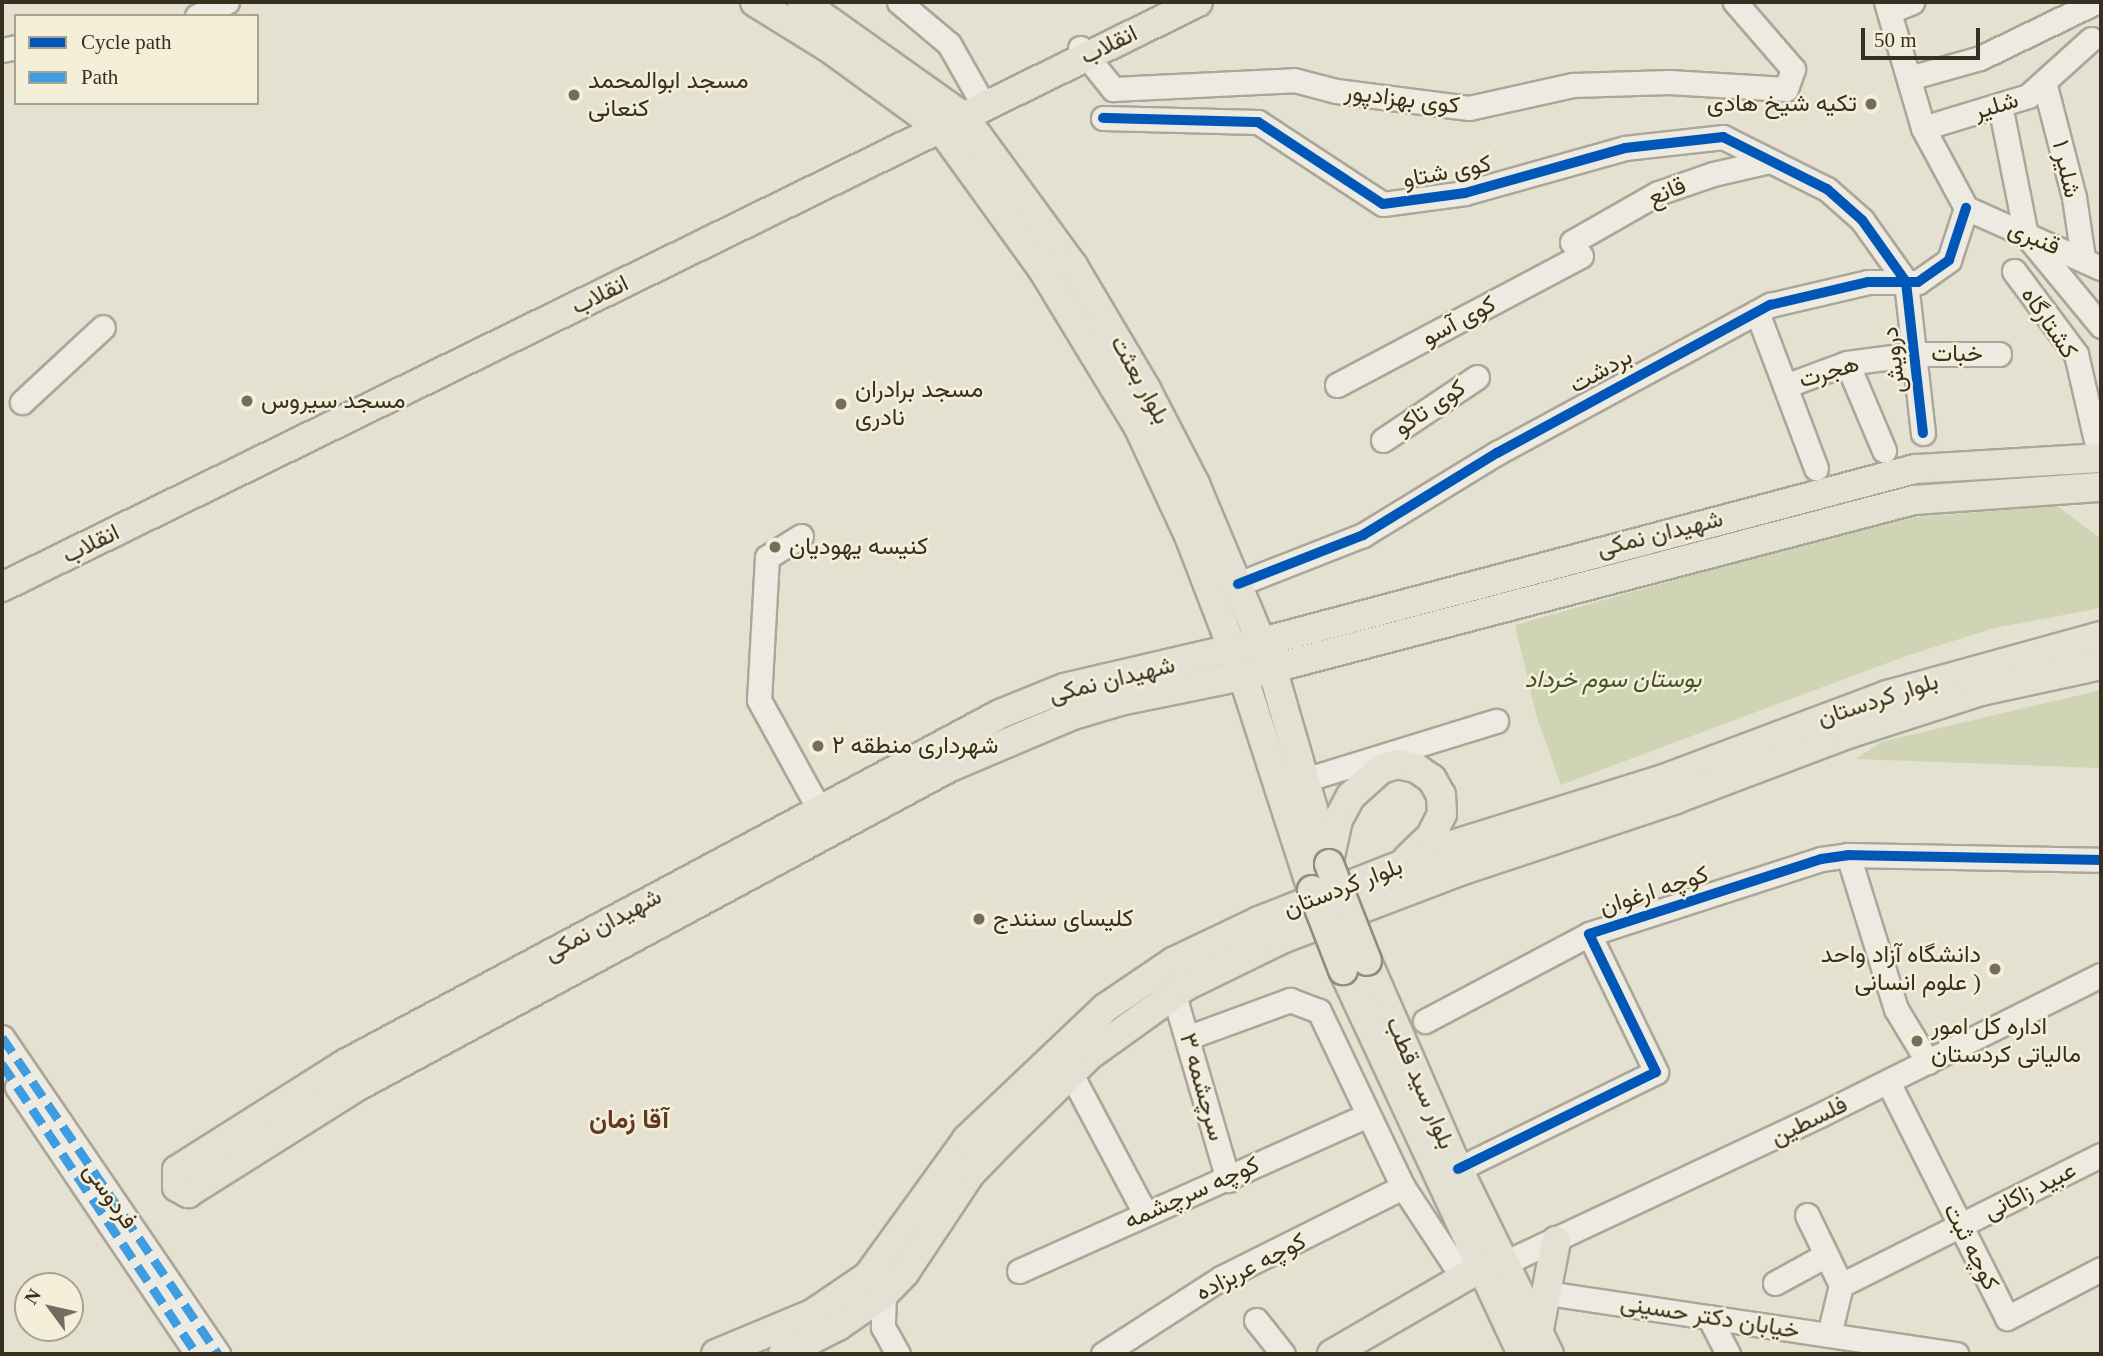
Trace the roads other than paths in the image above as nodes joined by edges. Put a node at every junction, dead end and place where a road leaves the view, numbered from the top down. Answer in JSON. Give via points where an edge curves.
{"nodes":[{"id":1,"x":228,"y":2,"type":"edge"},
{"id":2,"x":755,"y":2,"type":"edge"},
{"id":3,"x":802,"y":2,"type":"edge"},
{"id":4,"x":899,"y":2,"type":"edge"},
{"id":5,"x":1171,"y":2,"type":"edge"},
{"id":6,"x":1198,"y":2,"type":"edge"},
{"id":7,"x":1735,"y":2,"type":"edge"},
{"id":8,"x":1912,"y":2,"type":"edge"},
{"id":9,"x":2096,"y":2,"type":"edge"},
{"id":10,"x":1888,"y":6,"type":"edge"},
{"id":11,"x":2063,"y":11,"type":"edge"},
{"id":12,"x":201,"y":14,"type":"edge"},
{"id":13,"x":2096,"y":46,"type":"edge"},
{"id":14,"x":1082,"y":52,"type":"junction"},
{"id":15,"x":1909,"y":78,"type":"junction"},
{"id":16,"x":2044,"y":82,"type":"junction"},
{"id":17,"x":2000,"y":105,"type":"junction"},
{"id":18,"x":954,"y":115,"type":"junction"},
{"id":19,"x":1103,"y":118,"type":"dead end"},
{"id":20,"x":1923,"y":128,"type":"junction"},
{"id":21,"x":1770,"y":161,"type":"junction"},
{"id":22,"x":1966,"y":208,"type":"junction"},
{"id":23,"x":2026,"y":235,"type":"junction"},
{"id":24,"x":1576,"y":249,"type":"joint"},
{"id":25,"x":2096,"y":264,"type":"edge"},
{"id":26,"x":2014,"y":271,"type":"dead end"},
{"id":27,"x":1906,"y":282,"type":"junction"},
{"id":28,"x":1757,"y":312,"type":"junction"},
{"id":29,"x":2101,"y":326,"type":"edge"},
{"id":30,"x":103,"y":327,"type":"dead end"},
{"id":31,"x":1915,"y":354,"type":"junction"},
{"id":32,"x":1999,"y":354,"type":"dead end"},
{"id":33,"x":1847,"y":363,"type":"junction"},
{"id":34,"x":1477,"y":377,"type":"dead end"},
{"id":35,"x":1337,"y":385,"type":"dead end"},
{"id":36,"x":1785,"y":386,"type":"junction"},
{"id":37,"x":22,"y":402,"type":"dead end"},
{"id":38,"x":1923,"y":433,"type":"dead end"},
{"id":39,"x":1383,"y":440,"type":"dead end"},
{"id":40,"x":1884,"y":450,"type":"dead end"},
{"id":41,"x":2100,"y":458,"type":"edge"},
{"id":42,"x":1816,"y":468,"type":"dead end"},
{"id":43,"x":2101,"y":487,"type":"edge"},
{"id":44,"x":801,"y":536,"type":"dead end"},
{"id":45,"x":2,"y":573,"type":"edge"},
{"id":46,"x":1509,"y":574,"type":"junction"},
{"id":47,"x":1238,"y":584,"type":"junction"},
{"id":48,"x":2,"y":587,"type":"edge"},
{"id":49,"x":1517,"y":602,"type":"junction"},
{"id":50,"x":2101,"y":636,"type":"edge"},
{"id":51,"x":1233,"y":650,"type":"junction"},
{"id":52,"x":1267,"y":655,"type":"junction"},
{"id":53,"x":2101,"y":665,"type":"edge"},
{"id":54,"x":1243,"y":676,"type":"junction"},
{"id":55,"x":1496,"y":722,"type":"dead end"},
{"id":56,"x":1304,"y":780,"type":"junction"},
{"id":57,"x":827,"y":820,"type":"junction"},
{"id":58,"x":1849,"y":855,"type":"junction"},
{"id":59,"x":2101,"y":860,"type":"edge"},
{"id":60,"x":1329,"y":863,"type":"junction"},
{"id":61,"x":1398,"y":867,"type":"junction"},
{"id":62,"x":1328,"y":903,"type":"junction"},
{"id":63,"x":1589,"y":934,"type":"junction"},
{"id":64,"x":1355,"y":966,"type":"junction"},
{"id":65,"x":2101,"y":975,"type":"edge"},
{"id":66,"x":1174,"y":995,"type":"junction"},
{"id":67,"x":1425,"y":1021,"type":"dead end"},
{"id":68,"x":2,"y":1037,"type":"edge"},
{"id":69,"x":1189,"y":1037,"type":"junction"},
{"id":70,"x":1928,"y":1062,"type":"junction"},
{"id":71,"x":2,"y":1064,"type":"edge"},
{"id":72,"x":1071,"y":1074,"type":"junction"},
{"id":73,"x":1888,"y":1082,"type":"junction"},
{"id":74,"x":1365,"y":1115,"type":"junction"},
{"id":75,"x":2101,"y":1155,"type":"edge"},
{"id":76,"x":1458,"y":1169,"type":"junction"},
{"id":77,"x":1228,"y":1180,"type":"junction"},
{"id":78,"x":183,"y":1181,"type":"dead end"},
{"id":79,"x":1403,"y":1186,"type":"junction"},
{"id":80,"x":1145,"y":1213,"type":"junction"},
{"id":81,"x":1807,"y":1215,"type":"dead end"},
{"id":82,"x":1960,"y":1226,"type":"junction"},
{"id":83,"x":1556,"y":1241,"type":"junction"},
{"id":84,"x":1826,"y":1255,"type":"junction"},
{"id":85,"x":1491,"y":1269,"type":"junction"},
{"id":86,"x":2101,"y":1269,"type":"edge"},
{"id":87,"x":1019,"y":1271,"type":"dead end"},
{"id":88,"x":1774,"y":1283,"type":"dead end"},
{"id":89,"x":1841,"y":1285,"type":"junction"},
{"id":90,"x":1547,"y":1293,"type":"junction"},
{"id":91,"x":884,"y":1294,"type":"junction"},
{"id":92,"x":1709,"y":1317,"type":"junction"},
{"id":93,"x":1256,"y":1320,"type":"dead end"},
{"id":94,"x":1829,"y":1335,"type":"junction"},
{"id":95,"x":1536,"y":1348,"type":"edge"},
{"id":96,"x":197,"y":1354,"type":"edge"},
{"id":97,"x":218,"y":1354,"type":"edge"},
{"id":98,"x":716,"y":1354,"type":"edge"},
{"id":99,"x":783,"y":1354,"type":"edge"},
{"id":100,"x":898,"y":1354,"type":"edge"},
{"id":101,"x":1103,"y":1354,"type":"edge"},
{"id":102,"x":1283,"y":1354,"type":"edge"},
{"id":103,"x":1332,"y":1354,"type":"edge"},
{"id":104,"x":1356,"y":1354,"type":"edge"},
{"id":105,"x":1728,"y":1354,"type":"edge"},
{"id":106,"x":1956,"y":1354,"type":"edge"}],
"edges":[{"from":1,"to":12,"type":"street"},
{"from":2,"to":18,"type":"main road"},
{"from":3,"to":18,"type":"main road"},
{"from":4,"to":18,"type":"street","via":[[949,44]]},
{"from":5,"to":14,"type":"main road","name":"انقلاب"},
{"from":6,"to":14,"type":"main road","name":"انقلاب"},
{"from":7,"to":14,"type":"street","name":"کوی بهزادپور","via":[[1793,69],[1786,89],[1669,82],[1573,85],[1469,108],[1336,91],[1294,80],[1113,89]]},
{"from":8,"to":10,"type":"street"},
{"from":9,"to":11,"type":"street"},
{"from":10,"to":15,"type":"street"},
{"from":11,"to":13,"type":"street"},
{"from":11,"to":15,"type":"street","via":[[1980,58]]},
{"from":13,"to":16,"type":"street","name":"شلیر"},
{"from":14,"to":18,"type":"main road","name":"انقلاب"},
{"from":15,"to":20,"type":"street"},
{"from":16,"to":17,"type":"street","name":"شلیر","via":[[2028,96]]},
{"from":16,"to":25,"type":"street","name":"شلیر ۱"},
{"from":17,"to":20,"type":"street","name":"شلیر"},
{"from":17,"to":23,"type":"street"},
{"from":18,"to":45,"type":"main road","name":"انقلاب"},
{"from":18,"to":47,"type":"main road","name":"بلوار بعثت","via":[[1073,265],[1146,388],[1195,484]]},
{"from":18,"to":48,"type":"main road","name":"انقلاب"},
{"from":18,"to":51,"type":"main road","name":"بلوار بعثت","via":[[1139,428],[1190,538]]},
{"from":19,"to":21,"type":"street","name":"کوی شتاو","via":[[1258,122],[1383,204],[1465,194],[1625,148],[1723,137]]},
{"from":20,"to":22,"type":"street"},
{"from":21,"to":24,"type":"street","name":"قانع","via":[[1658,193]]},
{"from":21,"to":27,"type":"street","name":"کوی شتاو","via":[[1827,189],[1862,220]]},
{"from":22,"to":23,"type":"street","name":"قنبری"},
{"from":22,"to":27,"type":"street","name":"بردشت","via":[[1949,260],[1918,282]]},
{"from":23,"to":25,"type":"street","name":"قنبری"},
{"from":23,"to":29,"type":"street"},
{"from":24,"to":35,"type":"street","name":"کوی آسو"},
{"from":26,"to":41,"type":"street","name":"کشتارگاه","via":[[2076,354]]},
{"from":27,"to":28,"type":"street","name":"بردشت","via":[[1868,282]]},
{"from":27,"to":31,"type":"street","name":"درویش"},
{"from":28,"to":36,"type":"street","name":"هجرت"},
{"from":28,"to":47,"type":"street","name":"بردشت","via":[[1497,453],[1363,536]]},
{"from":30,"to":37,"type":"street"},
{"from":31,"to":32,"type":"street","name":"خبات"},
{"from":31,"to":33,"type":"street","name":"هجرت"},
{"from":31,"to":38,"type":"street","name":"درویش"},
{"from":33,"to":36,"type":"street","name":"هجرت"},
{"from":33,"to":40,"type":"street"},
{"from":34,"to":39,"type":"street","name":"کوی تاکو"},
{"from":36,"to":42,"type":"street","name":"هجرت"},
{"from":41,"to":46,"type":"main road","name":"شهیدان نمکی","via":[[1915,469]]},
{"from":43,"to":49,"type":"main road","name":"شهیدان نمکی","via":[[1914,500]]},
{"from":44,"to":57,"type":"street","via":[[767,557],[759,700]]},
{"from":46,"to":49,"type":"main road"},
{"from":46,"to":52,"type":"main road","name":"شهیدان نمکی"},
{"from":47,"to":52,"type":"main road","name":"بلوار بعثت"},
{"from":49,"to":52,"type":"main road","name":"شهیدان نمکی"},
{"from":50,"to":61,"type":"main road","name":"بلوار کردستان","via":[[1865,702],[1661,780]]},
{"from":51,"to":52,"type":"main road","name":"شهیدان نمکی"},
{"from":51,"to":54,"type":"main road","name":"بلوار بعثت"},
{"from":51,"to":57,"type":"main road","name":"شهیدان نمکی","via":[[1064,688],[1000,714]]},
{"from":52,"to":54,"type":"main road","name":"شهیدان نمکی"},
{"from":52,"to":56,"type":"main road"},
{"from":53,"to":62,"type":"main road","name":"بلوار کردستان","via":[[2041,675],[1916,710]]},
{"from":54,"to":57,"type":"main road","name":"شهیدان نمکی","via":[[1073,715]]},
{"from":54,"to":62,"type":"main road"},
{"from":55,"to":56,"type":"street"},
{"from":56,"to":60,"type":"main road"},
{"from":57,"to":78,"type":"main road","name":"شهیدان نمکی","via":[[350,1075]]},
{"from":58,"to":59,"type":"street","name":"کوچه ارغوان"},
{"from":58,"to":63,"type":"street","name":"کوچه ارغوان","via":[[1821,859]]},
{"from":58,"to":70,"type":"street","via":[[1896,1009]]},
{"from":60,"to":61,"type":"main road","via":[[1338,820],[1351,796],[1381,769],[1397,764],[1416,768],[1432,779],[1441,795],[1442,814],[1431,836]]},
{"from":60,"to":64,"type":"main road","bridge":true},
{"from":61,"to":62,"type":"main road","name":"بلوار کردستان"},
{"from":62,"to":64,"type":"main road","bridge":true},
{"from":62,"to":66,"type":"main road","name":"بلوار کردستان"},
{"from":62,"to":98,"type":"main road","name":"بلوار کردستان","via":[[1173,962],[1105,1008],[967,1139],[867,1276],[812,1314]]},
{"from":63,"to":67,"type":"street"},
{"from":63,"to":76,"type":"street","name":"کوچه ارغوان","via":[[1656,1072]]},
{"from":64,"to":76,"type":"main road","name":"بلوار سید قطب"},
{"from":64,"to":85,"type":"main road","name":"بلوار سید قطب"},
{"from":65,"to":70,"type":"street","name":"فلسطین"},
{"from":66,"to":69,"type":"street","name":"سرچشمه ۳"},
{"from":66,"to":72,"type":"main road","name":"بلوار کردستان","via":[[1127,1026]]},
{"from":68,"to":97,"type":"street","name":"فردوسی"},
{"from":69,"to":74,"type":"street","via":[[1290,1000],[1319,1011]]},
{"from":69,"to":77,"type":"street","name":"سرچشمه ۳"},
{"from":70,"to":73,"type":"street","name":"فلسطین"},
{"from":71,"to":96,"type":"street","name":"فردوسی"},
{"from":72,"to":80,"type":"street"},
{"from":72,"to":91,"type":"main road","name":"بلوار کردستان","via":[[971,1174],[905,1272]]},
{"from":73,"to":82,"type":"street","name":"کوچه ثبت"},
{"from":73,"to":83,"type":"street","name":"فلسطین"},
{"from":74,"to":77,"type":"street","name":"کوچه سرچشمه"},
{"from":74,"to":79,"type":"street"},
{"from":75,"to":82,"type":"street","name":"عبید زاکانی"},
{"from":76,"to":85,"type":"main road","name":"بلوار سید قطب"},
{"from":77,"to":80,"type":"street","name":"کوچه سرچشمه"},
{"from":79,"to":85,"type":"street"},
{"from":79,"to":101,"type":"street","name":"کوچه عربزاده","via":[[1221,1278]]},
{"from":80,"to":87,"type":"street","name":"کوچه سرچشمه"},
{"from":81,"to":84,"type":"street"},
{"from":82,"to":86,"type":"street","name":"کوچه ثبت","via":[[2007,1318]]},
{"from":82,"to":89,"type":"street","name":"عبید زاکانی"},
{"from":83,"to":85,"type":"street","name":"فلسطین"},
{"from":83,"to":90,"type":"main road"},
{"from":84,"to":88,"type":"street"},
{"from":84,"to":89,"type":"street"},
{"from":85,"to":95,"type":"main road","name":"بلوار سید قطب"},
{"from":85,"to":103,"type":"main road","name":"فلسطین"},
{"from":85,"to":104,"type":"main road","name":"فلسطین"},
{"from":89,"to":94,"type":"street"},
{"from":90,"to":92,"type":"street","name":"خیابان دکتر حسینی"},
{"from":90,"to":95,"type":"main road"},
{"from":91,"to":99,"type":"main road","name":"بلوار کردستان","via":[[836,1327]]},
{"from":91,"to":100,"type":"street","via":[[883,1327]]},
{"from":92,"to":94,"type":"street","name":"خیابان دکتر حسینی"},
{"from":92,"to":105,"type":"street"},
{"from":93,"to":102,"type":"street"},
{"from":94,"to":106,"type":"street","name":"خیابان دکتر حسینی"}]}
